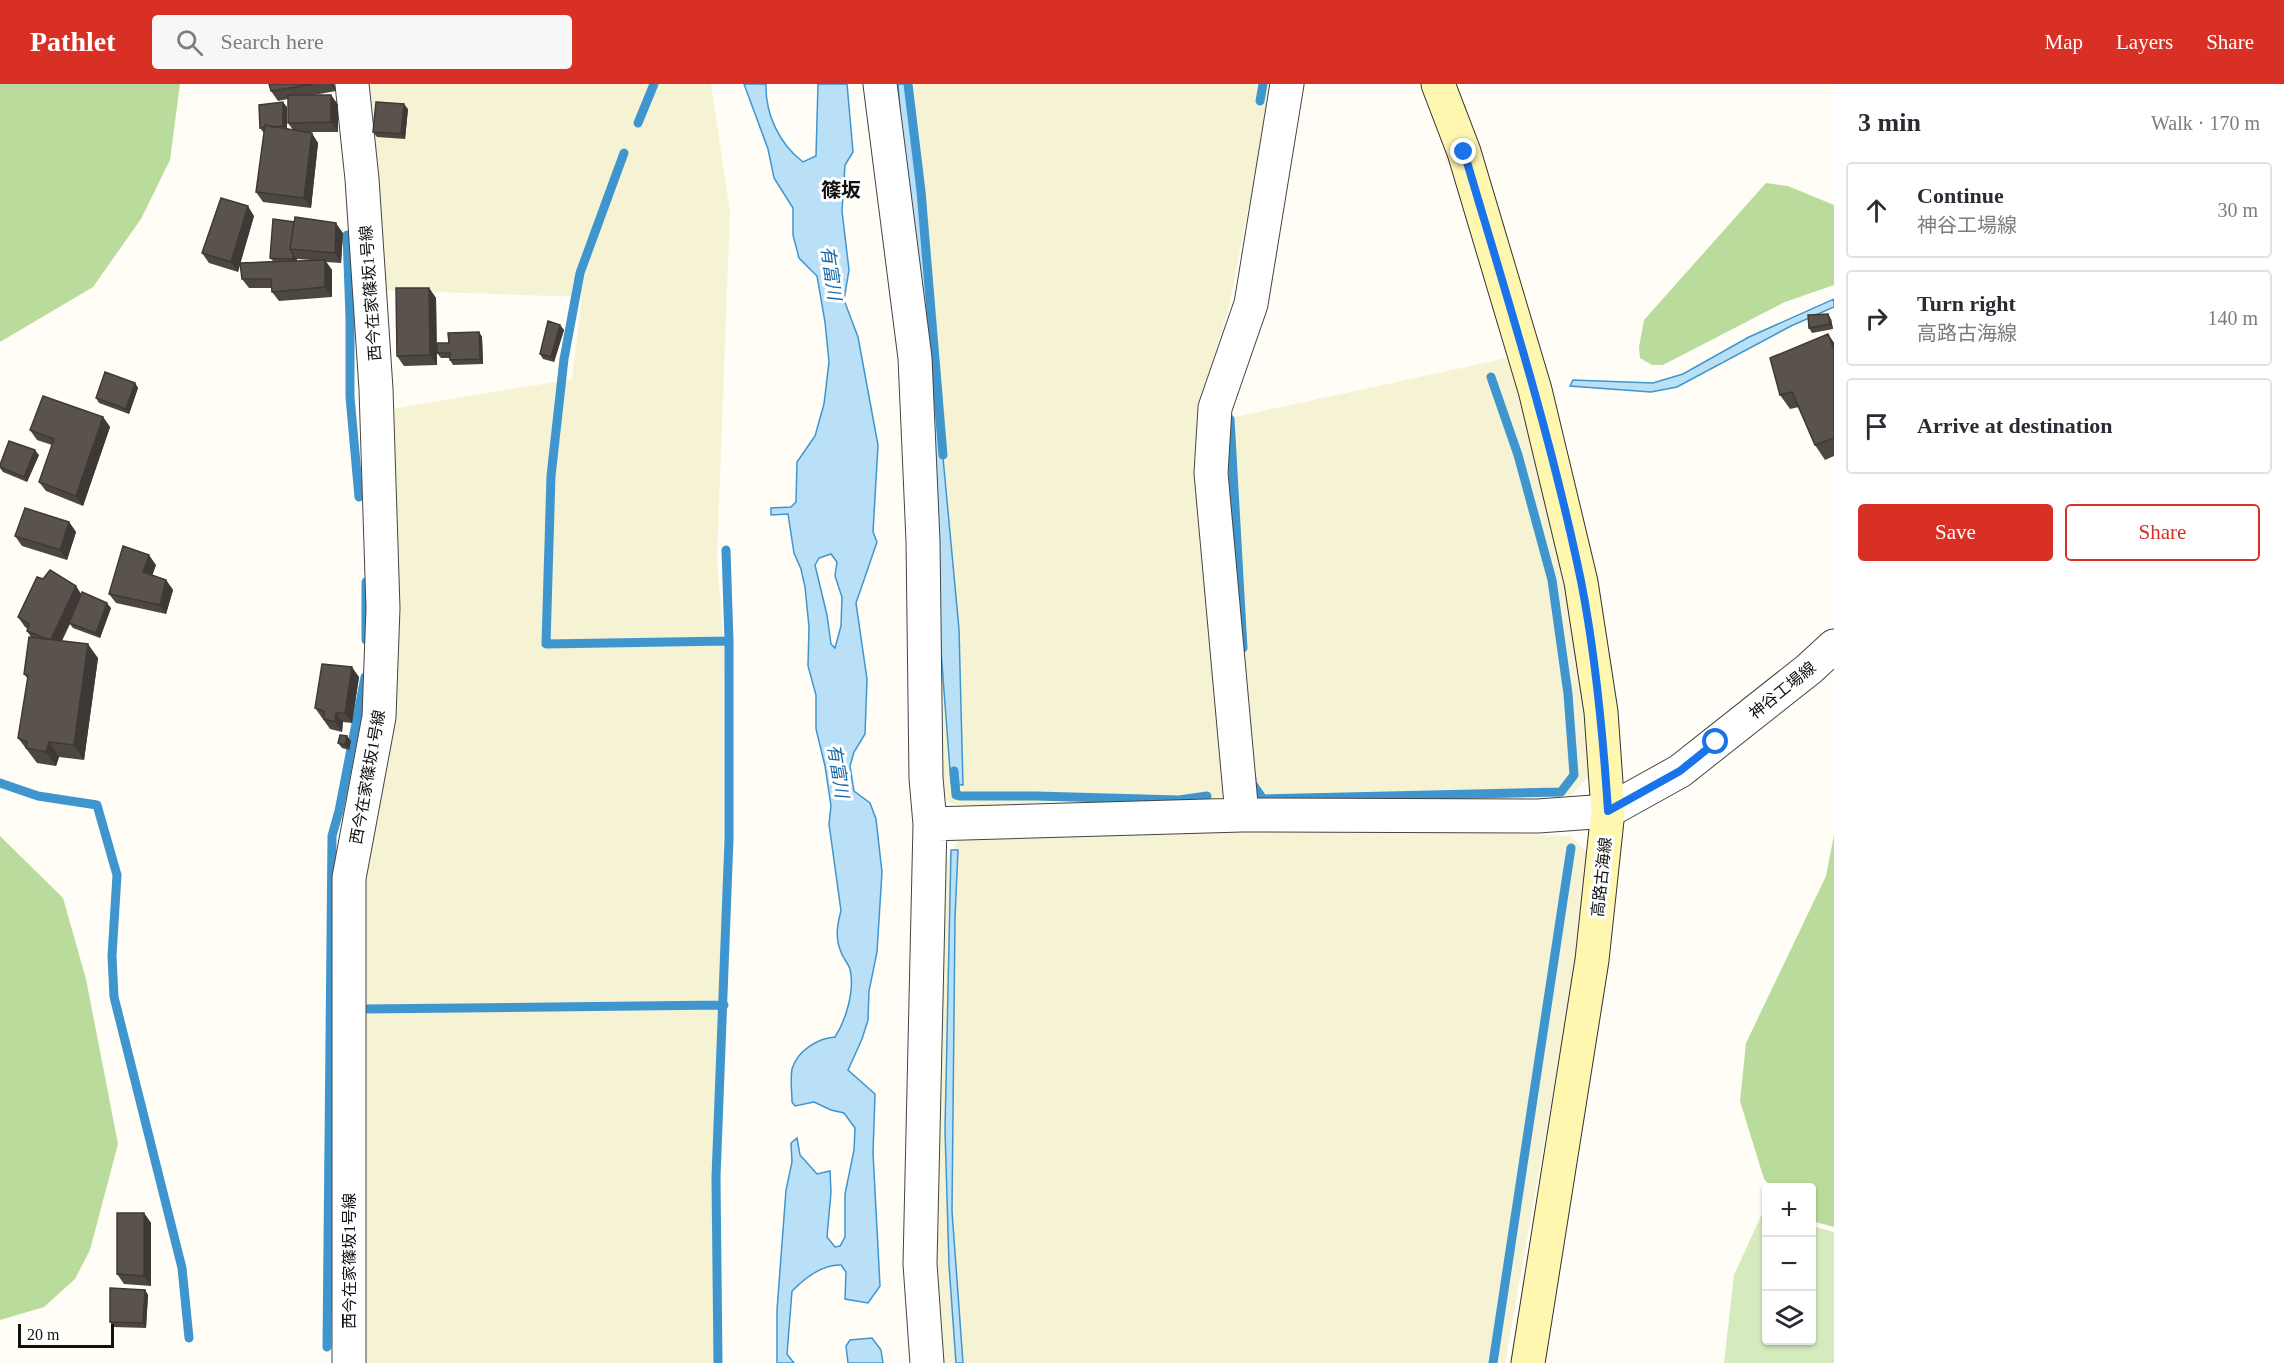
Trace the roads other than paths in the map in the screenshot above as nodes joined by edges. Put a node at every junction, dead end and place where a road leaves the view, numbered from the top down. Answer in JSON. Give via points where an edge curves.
{"nodes":[{"id":1,"x":352,"y":84,"type":"edge"},
{"id":2,"x":880,"y":84,"type":"edge"},
{"id":3,"x":1287,"y":84,"type":"edge"},
{"id":4,"x":1438,"y":84,"type":"edge"},
{"id":5,"x":1834,"y":646,"type":"edge"},
{"id":6,"x":1608,"y":811,"type":"junction"},
{"id":7,"x":1242,"y":815,"type":"junction"},
{"id":8,"x":930,"y":824,"type":"junction"},
{"id":9,"x":349,"y":1363,"type":"edge"},
{"id":10,"x":927,"y":1363,"type":"edge"},
{"id":11,"x":1528,"y":1363,"type":"edge"}],
"edges":[{"from":1,"to":9,"type":"street","name":"西今在家篠坂1号線","via":[[376,389],[383,608],[379,717],[349,878]]},
{"from":2,"to":8,"type":"street","via":[[915,358]]},
{"from":3,"to":7,"type":"street","via":[[1251,304],[1215,408],[1213,440],[1211,473]]},
{"from":4,"to":6,"type":"main road","name":"高路古海線","via":[[1464,152],[1535,390],[1581,582],[1601,712]]},
{"from":5,"to":6,"type":"street","name":"神谷工場線","via":[[1680,771]]},
{"from":6,"to":7,"type":"street","via":[[1538,816]]},
{"from":6,"to":11,"type":"main road","name":"高路古海線","via":[[1592,960]]},
{"from":7,"to":8,"type":"street"},
{"from":8,"to":10,"type":"street","via":[[920,1264]]}]}
